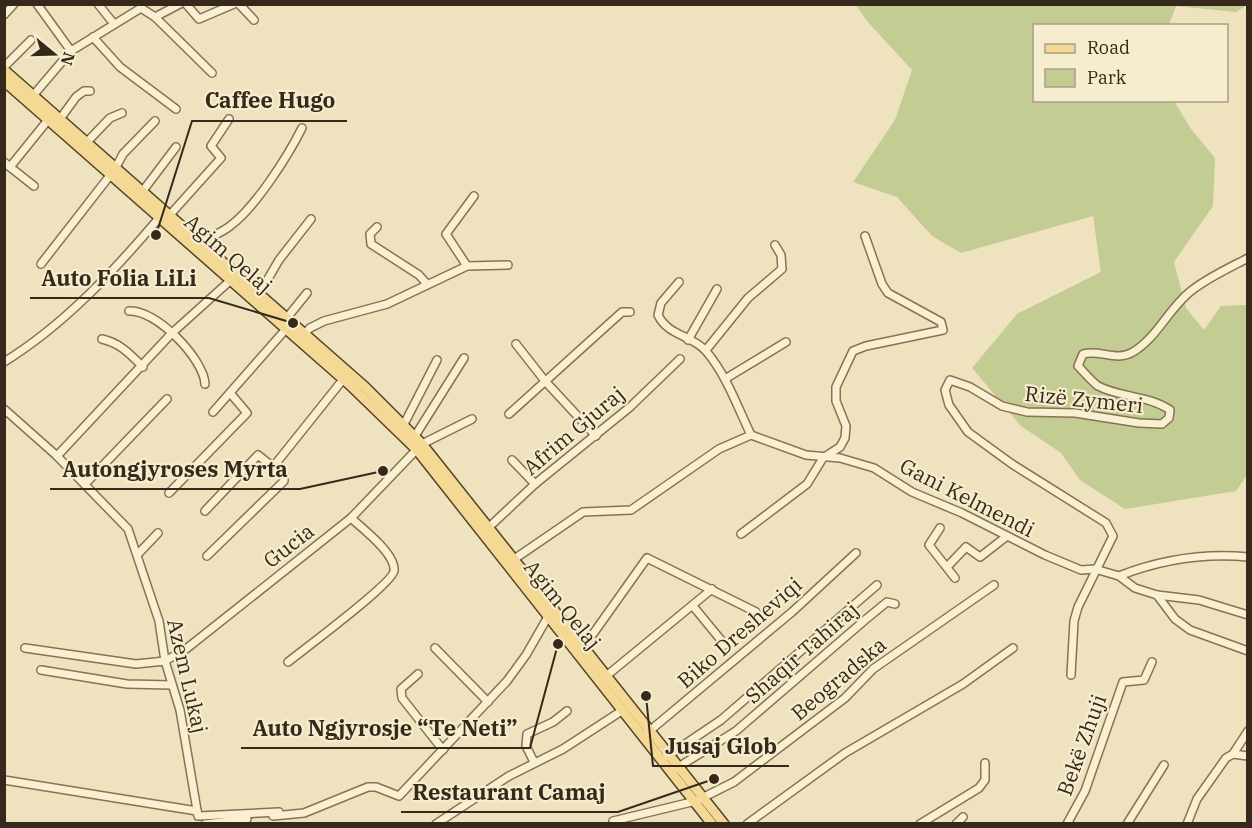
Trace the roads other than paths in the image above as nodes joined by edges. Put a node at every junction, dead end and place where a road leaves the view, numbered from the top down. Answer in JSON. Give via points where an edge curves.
{"nodes":[{"id":1,"x":14,"y":4,"type":"edge"},
{"id":2,"x":37,"y":4,"type":"edge"},
{"id":3,"x":98,"y":4,"type":"edge"},
{"id":4,"x":180,"y":4,"type":"edge"},
{"id":5,"x":186,"y":4,"type":"edge"},
{"id":6,"x":234,"y":4,"type":"edge"},
{"id":7,"x":239,"y":4,"type":"edge"},
{"id":8,"x":4,"y":15,"type":"edge"},
{"id":9,"x":154,"y":17,"type":"junction"},
{"id":10,"x":254,"y":20,"type":"dead end"},
{"id":11,"x":114,"y":24,"type":"junction"},
{"id":12,"x":93,"y":37,"type":"junction"},
{"id":13,"x":31,"y":40,"type":"dead end"},
{"id":14,"x":71,"y":51,"type":"junction"},
{"id":15,"x":4,"y":68,"type":"edge"},
{"id":16,"x":212,"y":73,"type":"dead end"},
{"id":17,"x":4,"y":81,"type":"edge"},
{"id":18,"x":90,"y":91,"type":"dead end"},
{"id":19,"x":30,"y":99,"type":"junction"},
{"id":20,"x":176,"y":109,"type":"dead end"},
{"id":21,"x":122,"y":113,"type":"dead end"},
{"id":22,"x":60,"y":119,"type":"junction"},
{"id":23,"x":229,"y":119,"type":"dead end"},
{"id":24,"x":48,"y":120,"type":"junction"},
{"id":25,"x":155,"y":121,"type":"dead end"},
{"id":26,"x":302,"y":128,"type":"dead end"},
{"id":27,"x":87,"y":142,"type":"junction"},
{"id":28,"x":176,"y":147,"type":"dead end"},
{"id":29,"x":7,"y":164,"type":"edge"},
{"id":30,"x":113,"y":172,"type":"junction"},
{"id":31,"x":34,"y":186,"type":"dead end"},
{"id":32,"x":142,"y":192,"type":"junction"},
{"id":33,"x":474,"y":196,"type":"dead end"},
{"id":34,"x":164,"y":218,"type":"junction"},
{"id":35,"x":311,"y":219,"type":"dead end"},
{"id":36,"x":377,"y":227,"type":"dead end"},
{"id":37,"x":865,"y":237,"type":"dead end"},
{"id":38,"x":775,"y":245,"type":"dead end"},
{"id":39,"x":197,"y":246,"type":"junction"},
{"id":40,"x":1248,"y":258,"type":"edge"},
{"id":41,"x":41,"y":264,"type":"dead end"},
{"id":42,"x":508,"y":265,"type":"dead end"},
{"id":43,"x":466,"y":266,"type":"junction"},
{"id":44,"x":233,"y":278,"type":"junction"},
{"id":45,"x":679,"y":282,"type":"dead end"},
{"id":46,"x":427,"y":284,"type":"junction"},
{"id":47,"x":717,"y":289,"type":"dead end"},
{"id":48,"x":307,"y":292,"type":"dead end"},
{"id":49,"x":256,"y":298,"type":"junction"},
{"id":50,"x":129,"y":311,"type":"dead end"},
{"id":51,"x":630,"y":312,"type":"dead end"},
{"id":52,"x":286,"y":324,"type":"junction"},
{"id":53,"x":172,"y":333,"type":"junction"},
{"id":54,"x":301,"y":337,"type":"junction"},
{"id":55,"x":102,"y":339,"type":"dead end"},
{"id":56,"x":688,"y":340,"type":"junction"},
{"id":57,"x":786,"y":342,"type":"dead end"},
{"id":58,"x":516,"y":344,"type":"dead end"},
{"id":59,"x":706,"y":350,"type":"junction"},
{"id":60,"x":464,"y":358,"type":"dead end"},
{"id":61,"x":680,"y":359,"type":"dead end"},
{"id":62,"x":436,"y":360,"type":"dead end"},
{"id":63,"x":4,"y":362,"type":"edge"},
{"id":64,"x":143,"y":367,"type":"junction"},
{"id":65,"x":345,"y":376,"type":"junction"},
{"id":66,"x":725,"y":380,"type":"junction"},
{"id":67,"x":545,"y":381,"type":"junction"},
{"id":68,"x":205,"y":384,"type":"dead end"},
{"id":69,"x":231,"y":394,"type":"junction"},
{"id":70,"x":167,"y":399,"type":"dead end"},
{"id":71,"x":4,"y":409,"type":"edge"},
{"id":72,"x":213,"y":412,"type":"dead end"},
{"id":73,"x":509,"y":414,"type":"dead end"},
{"id":74,"x":472,"y":419,"type":"dead end"},
{"id":75,"x":402,"y":429,"type":"junction"},
{"id":76,"x":751,"y":435,"type":"junction"},
{"id":77,"x":415,"y":436,"type":"junction"},
{"id":78,"x":596,"y":436,"type":"junction"},
{"id":79,"x":420,"y":447,"type":"junction"},
{"id":80,"x":57,"y":456,"type":"junction"},
{"id":81,"x":823,"y":458,"type":"junction"},
{"id":82,"x":512,"y":460,"type":"dead end"},
{"id":83,"x":273,"y":467,"type":"junction"},
{"id":84,"x":85,"y":484,"type":"junction"},
{"id":85,"x":536,"y":484,"type":"junction"},
{"id":86,"x":169,"y":493,"type":"dead end"},
{"id":87,"x":205,"y":511,"type":"dead end"},
{"id":88,"x":351,"y":518,"type":"junction"},
{"id":89,"x":940,"y":528,"type":"dead end"},
{"id":90,"x":485,"y":530,"type":"junction"},
{"id":91,"x":158,"y":533,"type":"dead end"},
{"id":92,"x":741,"y":534,"type":"dead end"},
{"id":93,"x":1007,"y":536,"type":"junction"},
{"id":94,"x":856,"y":553,"type":"dead end"},
{"id":95,"x":138,"y":554,"type":"junction"},
{"id":96,"x":207,"y":556,"type":"dead end"},
{"id":97,"x":1248,"y":556,"type":"edge"},
{"id":98,"x":510,"y":562,"type":"junction"},
{"id":99,"x":947,"y":567,"type":"junction"},
{"id":100,"x":1095,"y":569,"type":"junction"},
{"id":101,"x":1119,"y":576,"type":"junction"},
{"id":102,"x":955,"y":578,"type":"dead end"},
{"id":103,"x":877,"y":585,"type":"dead end"},
{"id":104,"x":994,"y":585,"type":"dead end"},
{"id":105,"x":712,"y":589,"type":"junction"},
{"id":106,"x":1157,"y":595,"type":"junction"},
{"id":107,"x":895,"y":604,"type":"dead end"},
{"id":108,"x":693,"y":606,"type":"junction"},
{"id":109,"x":756,"y":612,"type":"dead end"},
{"id":110,"x":550,"y":613,"type":"junction"},
{"id":111,"x":1248,"y":615,"type":"edge"},
{"id":112,"x":725,"y":645,"type":"dead end"},
{"id":113,"x":25,"y":648,"type":"dead end"},
{"id":114,"x":435,"y":648,"type":"dead end"},
{"id":115,"x":584,"y":648,"type":"junction"},
{"id":116,"x":1013,"y":648,"type":"dead end"},
{"id":117,"x":1248,"y":651,"type":"edge"},
{"id":118,"x":165,"y":661,"type":"junction"},
{"id":119,"x":288,"y":662,"type":"dead end"},
{"id":120,"x":1152,"y":662,"type":"dead end"},
{"id":121,"x":41,"y":670,"type":"dead end"},
{"id":122,"x":417,"y":674,"type":"dead end"},
{"id":123,"x":1071,"y":675,"type":"dead end"},
{"id":124,"x":603,"y":679,"type":"junction"},
{"id":125,"x":172,"y":685,"type":"junction"},
{"id":126,"x":488,"y":702,"type":"junction"},
{"id":127,"x":623,"y":710,"type":"junction"},
{"id":128,"x":567,"y":711,"type":"dead end"},
{"id":129,"x":1248,"y":731,"type":"edge"},
{"id":130,"x":647,"y":734,"type":"junction"},
{"id":131,"x":443,"y":750,"type":"junction"},
{"id":132,"x":1233,"y":754,"type":"junction"},
{"id":133,"x":1248,"y":756,"type":"edge"},
{"id":134,"x":666,"y":757,"type":"junction"},
{"id":135,"x":534,"y":762,"type":"junction"},
{"id":136,"x":985,"y":763,"type":"dead end"},
{"id":137,"x":1164,"y":765,"type":"dead end"},
{"id":138,"x":676,"y":769,"type":"junction"},
{"id":139,"x":4,"y":780,"type":"edge"},
{"id":140,"x":700,"y":800,"type":"junction"},
{"id":141,"x":197,"y":811,"type":"junction"},
{"id":142,"x":279,"y":812,"type":"dead end"},
{"id":143,"x":963,"y":817,"type":"dead end"},
{"id":144,"x":613,"y":821,"type":"dead end"},
{"id":145,"x":205,"y":824,"type":"edge"},
{"id":146,"x":436,"y":824,"type":"edge"},
{"id":147,"x":712,"y":824,"type":"edge"},
{"id":148,"x":724,"y":824,"type":"edge"},
{"id":149,"x":747,"y":824,"type":"edge"},
{"id":150,"x":920,"y":824,"type":"edge"},
{"id":151,"x":956,"y":824,"type":"edge"},
{"id":152,"x":1066,"y":824,"type":"edge"},
{"id":153,"x":1128,"y":824,"type":"edge"},
{"id":154,"x":1187,"y":824,"type":"edge"}],
"edges":[{"from":1,"to":8,"type":"street"},
{"from":2,"to":14,"type":"street"},
{"from":3,"to":11,"type":"street"},
{"from":4,"to":9,"type":"street"},
{"from":5,"to":6,"type":"street","via":[[198,19]]},
{"from":7,"to":10,"type":"street"},
{"from":9,"to":11,"type":"street","via":[[141,8]]},
{"from":9,"to":16,"type":"street"},
{"from":11,"to":12,"type":"street"},
{"from":12,"to":14,"type":"street"},
{"from":12,"to":20,"type":"street","via":[[120,67]]},
{"from":13,"to":15,"type":"street"},
{"from":14,"to":19,"type":"street"},
{"from":15,"to":19,"type":"main road","name":"Agim Qelaj"},
{"from":17,"to":19,"type":"main road","name":"Agim Qelaj"},
{"from":18,"to":22,"type":"street","via":[[76,97]]},
{"from":19,"to":22,"type":"main road","name":"Agim Qelaj"},
{"from":19,"to":24,"type":"main road","name":"Agim Qelaj"},
{"from":21,"to":27,"type":"street","via":[[110,118]]},
{"from":22,"to":27,"type":"main road","name":"Agim Qelaj"},
{"from":23,"to":34,"type":"street","via":[[211,146],[221,158]]},
{"from":24,"to":29,"type":"street"},
{"from":24,"to":30,"type":"main road","name":"Agim Qelaj"},
{"from":25,"to":30,"type":"street","via":[[123,154]]},
{"from":26,"to":39,"type":"street","via":[[254,202],[229,227]]},
{"from":27,"to":30,"type":"main road","name":"Agim Qelaj"},
{"from":28,"to":32,"type":"street"},
{"from":29,"to":31,"type":"street"},
{"from":30,"to":32,"type":"main road","name":"Agim Qelaj"},
{"from":30,"to":34,"type":"main road","name":"Agim Qelaj"},
{"from":30,"to":41,"type":"street"},
{"from":32,"to":34,"type":"main road","name":"Agim Qelaj"},
{"from":33,"to":43,"type":"street","via":[[446,234]]},
{"from":34,"to":39,"type":"main road","name":"Agim Qelaj"},
{"from":34,"to":63,"type":"street","via":[[92,291]]},
{"from":35,"to":49,"type":"street"},
{"from":36,"to":46,"type":"street","via":[[370,234],[370,244]]},
{"from":37,"to":81,"type":"street","via":[[888,293],[941,322],[943,330],[853,351],[836,387],[836,401],[846,426],[845,438],[840,447]]},
{"from":38,"to":59,"type":"street","via":[[782,269],[748,298]]},
{"from":39,"to":44,"type":"main road","name":"Agim Qelaj"},
{"from":40,"to":100,"type":"street","name":"Rizë Zymeri","via":[[1191,291],[1148,340],[1132,352],[1119,357],[1094,351],[1083,354],[1078,366],[1096,385],[1170,410],[1169,418],[1162,423],[1027,412],[1002,406],[950,380],[945,390],[949,405],[968,432],[1106,523],[1113,536]]},
{"from":42,"to":43,"type":"street"},
{"from":43,"to":46,"type":"street"},
{"from":44,"to":49,"type":"main road","name":"Agim Qelaj"},
{"from":44,"to":53,"type":"street"},
{"from":45,"to":56,"type":"street","via":[[661,303],[658,315],[666,328]]},
{"from":46,"to":54,"type":"street","via":[[387,304],[324,321]]},
{"from":47,"to":56,"type":"street"},
{"from":48,"to":52,"type":"street"},
{"from":49,"to":52,"type":"main road","name":"Agim Qelaj"},
{"from":50,"to":53,"type":"street","via":[[152,318]]},
{"from":51,"to":67,"type":"street","via":[[622,312]]},
{"from":52,"to":54,"type":"main road","name":"Agim Qelaj"},
{"from":52,"to":69,"type":"street"},
{"from":53,"to":64,"type":"street"},
{"from":53,"to":68,"type":"street","via":[[201,366]]},
{"from":54,"to":65,"type":"main road","name":"Agim Qelaj"},
{"from":55,"to":64,"type":"street","via":[[123,347]]},
{"from":56,"to":59,"type":"street"},
{"from":57,"to":66,"type":"street"},
{"from":58,"to":67,"type":"street"},
{"from":59,"to":66,"type":"street"},
{"from":60,"to":77,"type":"street"},
{"from":61,"to":78,"type":"street","name":"Afrim Gjuraj"},
{"from":62,"to":75,"type":"street"},
{"from":64,"to":80,"type":"street"},
{"from":65,"to":75,"type":"main road","name":"Agim Qelaj"},
{"from":65,"to":83,"type":"street"},
{"from":66,"to":76,"type":"street"},
{"from":67,"to":73,"type":"street"},
{"from":67,"to":78,"type":"street"},
{"from":69,"to":72,"type":"street"},
{"from":69,"to":86,"type":"street","via":[[247,413]]},
{"from":70,"to":84,"type":"street"},
{"from":71,"to":80,"type":"street","name":"Azem Lukaj"},
{"from":74,"to":79,"type":"street"},
{"from":75,"to":77,"type":"main road","name":"Agim Qelaj"},
{"from":75,"to":79,"type":"main road","name":"Agim Qelaj"},
{"from":76,"to":81,"type":"street","name":"Gani Kelmendi"},
{"from":76,"to":98,"type":"street","via":[[719,449],[631,510],[583,512]]},
{"from":77,"to":79,"type":"main road","name":"Agim Qelaj"},
{"from":78,"to":85,"type":"street","name":"Afrim Gjuraj"},
{"from":79,"to":88,"type":"street","name":"Gucia"},
{"from":79,"to":90,"type":"main road","name":"Agim Qelaj"},
{"from":80,"to":84,"type":"street","name":"Azem Lukaj"},
{"from":81,"to":92,"type":"street","via":[[807,484]]},
{"from":81,"to":93,"type":"street","name":"Gani Kelmendi","via":[[840,458],[874,468],[912,492]]},
{"from":82,"to":85,"type":"street"},
{"from":83,"to":87,"type":"street","via":[[258,455]]},
{"from":83,"to":96,"type":"street","via":[[284,475],[284,482]]},
{"from":84,"to":95,"type":"street","name":"Azem Lukaj","via":[[124,522]]},
{"from":85,"to":90,"type":"street","name":"Afrim Gjuraj"},
{"from":88,"to":118,"type":"street","name":"Gucia","via":[[186,649]]},
{"from":88,"to":119,"type":"street","via":[[383,549],[394,573]]},
{"from":89,"to":99,"type":"street","via":[[929,545]]},
{"from":90,"to":98,"type":"main road","name":"Agim Qelaj"},
{"from":91,"to":95,"type":"street"},
{"from":93,"to":99,"type":"street","via":[[980,557],[966,547]]},
{"from":93,"to":100,"type":"street","name":"Gani Kelmendi","via":[[1081,570]]},
{"from":94,"to":130,"type":"street","name":"Biko Dresheviqi"},
{"from":95,"to":118,"type":"street","name":"Azem Lukaj","via":[[159,621]]},
{"from":97,"to":101,"type":"street","via":[[1196,557],[1148,565]]},
{"from":98,"to":110,"type":"main road","name":"Agim Qelaj"},
{"from":99,"to":102,"type":"street"},
{"from":100,"to":101,"type":"street","name":"Gani Kelmendi"},
{"from":100,"to":123,"type":"street","via":[[1074,621]]},
{"from":101,"to":106,"type":"street","name":"Gani Kelmendi","via":[[1135,588]]},
{"from":103,"to":134,"type":"street","via":[[721,720]]},
{"from":104,"to":140,"type":"street","name":"Beogradska","via":[[889,657],[845,698],[734,782]]},
{"from":105,"to":108,"type":"street"},
{"from":105,"to":109,"type":"street","name":"Agim Qelaj"},
{"from":105,"to":115,"type":"street","name":"Agim Qelaj","via":[[647,558]]},
{"from":106,"to":111,"type":"street","name":"Gani Kelmendi","via":[[1199,600]]},
{"from":106,"to":117,"type":"street","name":"Gani Kelmendi","via":[[1182,625]]},
{"from":107,"to":138,"type":"street","name":"Shaqir Tahiraj","via":[[887,602],[736,731]]},
{"from":108,"to":112,"type":"street"},
{"from":108,"to":124,"type":"street"},
{"from":110,"to":115,"type":"main road","name":"Agim Qelaj"},
{"from":110,"to":124,"type":"main road","name":"Agim Qelaj"},
{"from":110,"to":126,"type":"street","via":[[521,662]]},
{"from":113,"to":118,"type":"street","via":[[136,664]]},
{"from":114,"to":126,"type":"street"},
{"from":115,"to":124,"type":"main road","name":"Agim Qelaj"},
{"from":116,"to":149,"type":"street","via":[[963,684],[845,753]]},
{"from":118,"to":125,"type":"street","name":"Azem Lukaj"},
{"from":120,"to":152,"type":"street","name":"Bekë Zhuji","via":[[1144,680],[1123,682],[1085,790]]},
{"from":121,"to":125,"type":"street","via":[[126,684]]},
{"from":122,"to":131,"type":"street","via":[[401,690],[402,698]]},
{"from":124,"to":127,"type":"main road","name":"Agim Qelaj"},
{"from":124,"to":130,"type":"main road","name":"Agim Qelaj"},
{"from":125,"to":141,"type":"street","name":"Azem Lukaj","via":[[184,730]]},
{"from":126,"to":131,"type":"street"},
{"from":127,"to":130,"type":"main road","name":"Agim Qelaj"},
{"from":127,"to":135,"type":"street","via":[[563,749]]},
{"from":128,"to":135,"type":"street","via":[[527,734],[526,746]]},
{"from":129,"to":132,"type":"street"},
{"from":130,"to":134,"type":"main road","name":"Agim Qelaj"},
{"from":131,"to":145,"type":"street","via":[[399,796],[369,787],[304,813]]},
{"from":132,"to":133,"type":"street"},
{"from":132,"to":154,"type":"street","via":[[1197,799]]},
{"from":134,"to":138,"type":"main road","name":"Agim Qelaj"},
{"from":135,"to":146,"type":"street"},
{"from":136,"to":150,"type":"street","via":[[985,780],[979,788]]},
{"from":137,"to":153,"type":"street"},
{"from":138,"to":140,"type":"main road","name":"Agim Qelaj"},
{"from":139,"to":141,"type":"street"},
{"from":140,"to":144,"type":"street"},
{"from":140,"to":147,"type":"main road","name":"Agim Qelaj"},
{"from":140,"to":148,"type":"main road","name":"Agim Qelaj"},
{"from":141,"to":142,"type":"street","via":[[200,817]]},
{"from":143,"to":151,"type":"street"}]}
